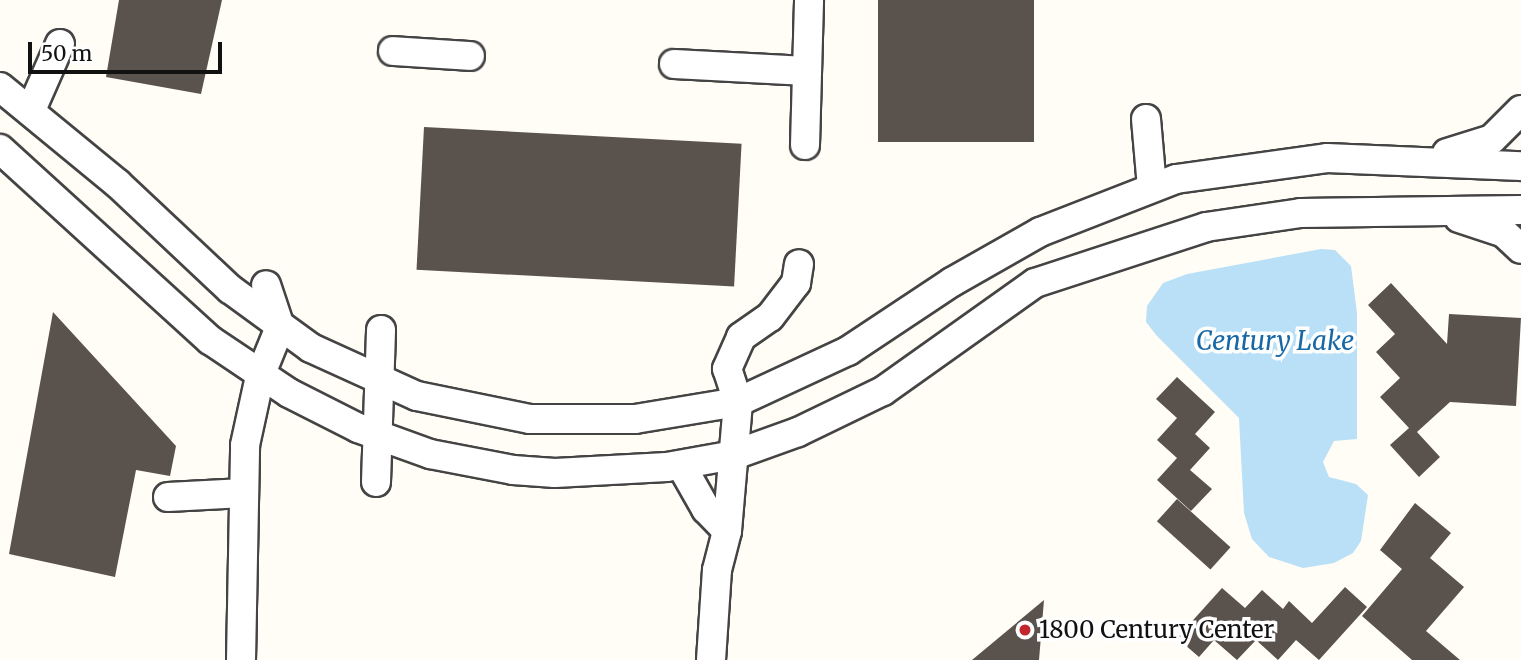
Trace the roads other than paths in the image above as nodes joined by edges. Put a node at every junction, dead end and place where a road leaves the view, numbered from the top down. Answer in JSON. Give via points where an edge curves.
{"nodes":[{"id":1,"x":809,"y":0,"type":"edge"},
{"id":2,"x":60,"y":44,"type":"dead end"},
{"id":3,"x":393,"y":51,"type":"dead end"},
{"id":4,"x":470,"y":56,"type":"dead end"},
{"id":5,"x":674,"y":64,"type":"dead end"},
{"id":6,"x":807,"y":71,"type":"junction"},
{"id":7,"x":0,"y":87,"type":"edge"},
{"id":8,"x":31,"y":110,"type":"junction"},
{"id":9,"x":1521,"y":110,"type":"edge"},
{"id":10,"x":1146,"y":119,"type":"dead end"},
{"id":11,"x":805,"y":145,"type":"dead end"},
{"id":12,"x":1391,"y":157,"type":"junction"},
{"id":13,"x":3,"y":158,"type":"edge"},
{"id":14,"x":1521,"y":166,"type":"edge"},
{"id":15,"x":1152,"y":187,"type":"junction"},
{"id":16,"x":1521,"y":210,"type":"edge"},
{"id":17,"x":1419,"y":211,"type":"junction"},
{"id":18,"x":1521,"y":249,"type":"edge"},
{"id":19,"x":799,"y":264,"type":"dead end"},
{"id":20,"x":267,"y":285,"type":"dead end"},
{"id":21,"x":280,"y":327,"type":"junction"},
{"id":22,"x":381,"y":330,"type":"dead end"},
{"id":23,"x":260,"y":376,"type":"junction"},
{"id":24,"x":378,"y":381,"type":"junction"},
{"id":25,"x":738,"y":402,"type":"junction"},
{"id":26,"x":375,"y":435,"type":"junction"},
{"id":27,"x":734,"y":455,"type":"junction"},
{"id":28,"x":681,"y":465,"type":"junction"},
{"id":29,"x":376,"y":482,"type":"dead end"},
{"id":30,"x":244,"y":493,"type":"junction"},
{"id":31,"x":168,"y":497,"type":"dead end"},
{"id":32,"x":727,"y":531,"type":"junction"},
{"id":33,"x":241,"y":660,"type":"edge"},
{"id":34,"x":711,"y":660,"type":"edge"}],
"edges":[{"from":1,"to":6,"type":"street"},
{"from":2,"to":8,"type":"street"},
{"from":3,"to":4,"type":"street"},
{"from":5,"to":6,"type":"street"},
{"from":6,"to":11,"type":"street"},
{"from":7,"to":8,"type":"street"},
{"from":8,"to":21,"type":"street","via":[[230,289]]},
{"from":9,"to":12,"type":"street","via":[[1502,132],[1482,144],[1447,153]]},
{"from":10,"to":15,"type":"street"},
{"from":12,"to":14,"type":"street"},
{"from":12,"to":15,"type":"street","via":[[1259,164]]},
{"from":13,"to":23,"type":"street","via":[[179,313]]},
{"from":15,"to":25,"type":"street","via":[[1025,240],[848,351]]},
{"from":16,"to":17,"type":"street"},
{"from":17,"to":18,"type":"street","via":[[1475,221],[1504,233]]},
{"from":17,"to":27,"type":"street","via":[[1269,215],[1206,227],[1085,264],[1035,283],[857,406]]},
{"from":19,"to":25,"type":"street","via":[[796,283],[770,317],[741,337],[727,369]]},
{"from":20,"to":21,"type":"street"},
{"from":21,"to":23,"type":"street"},
{"from":21,"to":24,"type":"street"},
{"from":22,"to":24,"type":"street"},
{"from":23,"to":26,"type":"street"},
{"from":23,"to":30,"type":"street","via":[[244,445]]},
{"from":24,"to":25,"type":"street","via":[[445,404],[530,419],[635,419]]},
{"from":24,"to":26,"type":"street"},
{"from":25,"to":27,"type":"street"},
{"from":26,"to":28,"type":"street","via":[[430,454],[513,470],[601,473]]},
{"from":26,"to":29,"type":"street"},
{"from":27,"to":28,"type":"street"},
{"from":27,"to":32,"type":"street"},
{"from":28,"to":32,"type":"street","via":[[706,509]]},
{"from":30,"to":31,"type":"street"},
{"from":30,"to":33,"type":"street"},
{"from":32,"to":34,"type":"street","via":[[717,570]]}]}
